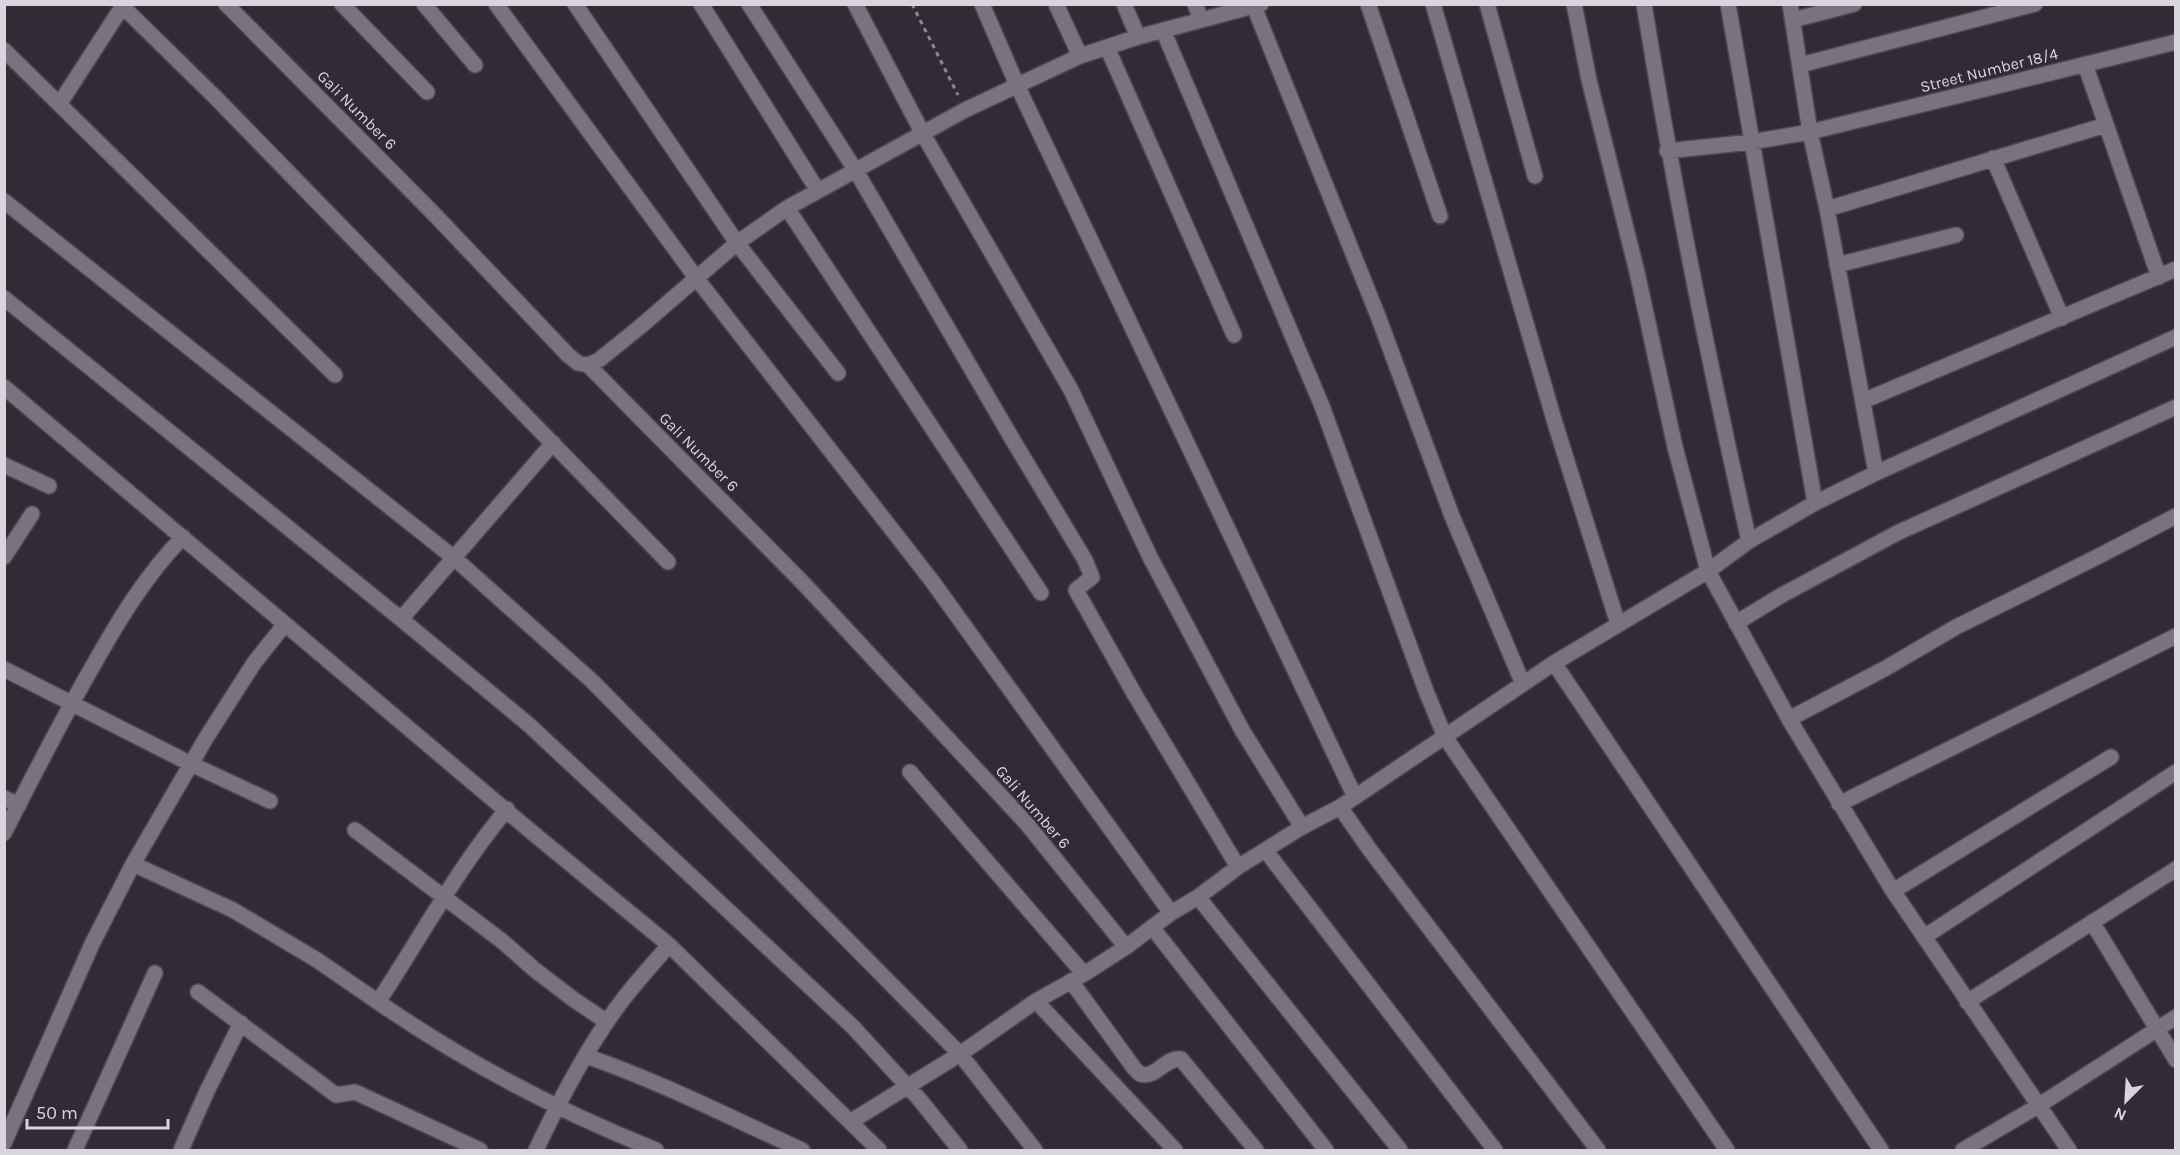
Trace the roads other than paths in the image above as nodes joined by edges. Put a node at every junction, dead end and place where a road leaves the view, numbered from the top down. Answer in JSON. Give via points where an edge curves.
{"nodes":[{"id":1,"x":226,"y":4,"type":"edge"},
{"id":2,"x":342,"y":4,"type":"edge"},
{"id":3,"x":424,"y":4,"type":"edge"},
{"id":4,"x":496,"y":4,"type":"edge"},
{"id":5,"x":574,"y":4,"type":"edge"},
{"id":6,"x":701,"y":4,"type":"edge"},
{"id":7,"x":749,"y":4,"type":"edge"},
{"id":8,"x":855,"y":4,"type":"edge"},
{"id":9,"x":982,"y":4,"type":"edge"},
{"id":10,"x":1056,"y":4,"type":"edge"},
{"id":11,"x":1124,"y":4,"type":"edge"},
{"id":12,"x":1195,"y":4,"type":"edge"},
{"id":13,"x":1368,"y":4,"type":"edge"},
{"id":14,"x":1433,"y":4,"type":"edge"},
{"id":15,"x":1487,"y":4,"type":"edge"},
{"id":16,"x":1574,"y":4,"type":"edge"},
{"id":17,"x":1644,"y":4,"type":"edge"},
{"id":18,"x":1728,"y":4,"type":"edge"},
{"id":19,"x":1790,"y":4,"type":"edge"},
{"id":20,"x":1854,"y":4,"type":"edge"},
{"id":21,"x":2035,"y":4,"type":"edge"},
{"id":22,"x":122,"y":5,"type":"edge"},
{"id":23,"x":1256,"y":5,"type":"edge"},
{"id":24,"x":1201,"y":20,"type":"junction"},
{"id":25,"x":1792,"y":20,"type":"junction"},
{"id":26,"x":1163,"y":30,"type":"junction"},
{"id":27,"x":1138,"y":37,"type":"junction"},
{"id":28,"x":2175,"y":42,"type":"edge"},
{"id":29,"x":1107,"y":47,"type":"junction"},
{"id":30,"x":4,"y":50,"type":"edge"},
{"id":31,"x":1080,"y":56,"type":"junction"},
{"id":32,"x":2085,"y":64,"type":"junction"},
{"id":33,"x":475,"y":65,"type":"dead end"},
{"id":34,"x":1800,"y":65,"type":"junction"},
{"id":35,"x":1017,"y":85,"type":"junction"},
{"id":36,"x":427,"y":92,"type":"dead end"},
{"id":37,"x":60,"y":103,"type":"junction"},
{"id":38,"x":2106,"y":125,"type":"junction"},
{"id":39,"x":1810,"y":132,"type":"junction"},
{"id":40,"x":923,"y":134,"type":"junction"},
{"id":41,"x":1751,"y":142,"type":"junction"},
{"id":42,"x":1667,"y":151,"type":"junction"},
{"id":43,"x":1993,"y":158,"type":"junction"},
{"id":44,"x":856,"y":171,"type":"junction"},
{"id":45,"x":1535,"y":176,"type":"dead end"},
{"id":46,"x":818,"y":191,"type":"junction"},
{"id":47,"x":4,"y":201,"type":"edge"},
{"id":48,"x":787,"y":208,"type":"junction"},
{"id":49,"x":1827,"y":209,"type":"junction"},
{"id":50,"x":1440,"y":216,"type":"dead end"},
{"id":51,"x":1956,"y":235,"type":"dead end"},
{"id":52,"x":737,"y":243,"type":"junction"},
{"id":53,"x":1837,"y":265,"type":"junction"},
{"id":54,"x":2175,"y":269,"type":"edge"},
{"id":55,"x":2159,"y":277,"type":"junction"},
{"id":56,"x":697,"y":279,"type":"junction"},
{"id":57,"x":4,"y":298,"type":"edge"},
{"id":58,"x":2062,"y":318,"type":"junction"},
{"id":59,"x":1234,"y":335,"type":"dead end"},
{"id":60,"x":2175,"y":337,"type":"edge"},
{"id":61,"x":588,"y":365,"type":"junction"},
{"id":62,"x":838,"y":373,"type":"dead end"},
{"id":63,"x":335,"y":375,"type":"dead end"},
{"id":64,"x":4,"y":387,"type":"edge"},
{"id":65,"x":1863,"y":401,"type":"junction"},
{"id":66,"x":2175,"y":407,"type":"edge"},
{"id":67,"x":553,"y":443,"type":"junction"},
{"id":68,"x":4,"y":465,"type":"edge"},
{"id":69,"x":1876,"y":473,"type":"junction"},
{"id":70,"x":49,"y":486,"type":"dead end"},
{"id":71,"x":1815,"y":503,"type":"junction"},
{"id":72,"x":32,"y":514,"type":"dead end"},
{"id":73,"x":2175,"y":516,"type":"edge"},
{"id":74,"x":183,"y":537,"type":"junction"},
{"id":75,"x":1749,"y":541,"type":"junction"},
{"id":76,"x":4,"y":557,"type":"edge"},
{"id":77,"x":453,"y":557,"type":"junction"},
{"id":78,"x":668,"y":562,"type":"dead end"},
{"id":79,"x":1708,"y":571,"type":"junction"},
{"id":80,"x":1041,"y":593,"type":"dead end"},
{"id":81,"x":401,"y":619,"type":"junction"},
{"id":82,"x":1736,"y":623,"type":"junction"},
{"id":83,"x":285,"y":624,"type":"junction"},
{"id":84,"x":1618,"y":624,"type":"junction"},
{"id":85,"x":2175,"y":636,"type":"edge"},
{"id":86,"x":1554,"y":663,"type":"junction"},
{"id":87,"x":4,"y":669,"type":"edge"},
{"id":88,"x":1523,"y":684,"type":"junction"},
{"id":89,"x":70,"y":704,"type":"junction"},
{"id":90,"x":1789,"y":719,"type":"junction"},
{"id":91,"x":1445,"y":737,"type":"junction"},
{"id":92,"x":2111,"y":757,"type":"dead end"},
{"id":93,"x":191,"y":764,"type":"junction"},
{"id":94,"x":910,"y":772,"type":"dead end"},
{"id":95,"x":2175,"y":772,"type":"edge"},
{"id":96,"x":1355,"y":797,"type":"junction"},
{"id":97,"x":4,"y":798,"type":"edge"},
{"id":98,"x":270,"y":801,"type":"dead end"},
{"id":99,"x":1839,"y":804,"type":"junction"},
{"id":100,"x":19,"y":805,"type":"junction"},
{"id":101,"x":1340,"y":807,"type":"junction"},
{"id":102,"x":507,"y":809,"type":"junction"},
{"id":103,"x":1302,"y":827,"type":"junction"},
{"id":104,"x":355,"y":830,"type":"dead end"},
{"id":105,"x":4,"y":833,"type":"edge"},
{"id":106,"x":1266,"y":851,"type":"junction"},
{"id":107,"x":133,"y":864,"type":"junction"},
{"id":108,"x":1238,"y":867,"type":"junction"},
{"id":109,"x":2175,"y":869,"type":"edge"},
{"id":110,"x":1893,"y":891,"type":"junction"},
{"id":111,"x":443,"y":896,"type":"junction"},
{"id":112,"x":1198,"y":897,"type":"junction"},
{"id":113,"x":1171,"y":913,"type":"junction"},
{"id":114,"x":2092,"y":922,"type":"junction"},
{"id":115,"x":1152,"y":927,"type":"junction"},
{"id":116,"x":1924,"y":937,"type":"junction"},
{"id":117,"x":669,"y":945,"type":"junction"},
{"id":118,"x":1126,"y":947,"type":"junction"},
{"id":119,"x":155,"y":973,"type":"dead end"},
{"id":120,"x":1078,"y":978,"type":"junction"},
{"id":121,"x":198,"y":992,"type":"dead end"},
{"id":122,"x":1036,"y":1001,"type":"junction"},
{"id":123,"x":378,"y":1002,"type":"junction"},
{"id":124,"x":1967,"y":1002,"type":"junction"},
{"id":125,"x":2175,"y":1017,"type":"edge"},
{"id":126,"x":607,"y":1022,"type":"junction"},
{"id":127,"x":241,"y":1023,"type":"junction"},
{"id":128,"x":2156,"y":1030,"type":"junction"},
{"id":129,"x":960,"y":1054,"type":"junction"},
{"id":130,"x":586,"y":1056,"type":"junction"},
{"id":131,"x":2175,"y":1060,"type":"edge"},
{"id":132,"x":908,"y":1087,"type":"junction"},
{"id":133,"x":2038,"y":1106,"type":"junction"},
{"id":134,"x":556,"y":1107,"type":"junction"},
{"id":135,"x":850,"y":1122,"type":"junction"},
{"id":136,"x":4,"y":1143,"type":"edge"},
{"id":137,"x":75,"y":1150,"type":"edge"},
{"id":138,"x":181,"y":1150,"type":"edge"},
{"id":139,"x":480,"y":1150,"type":"edge"},
{"id":140,"x":537,"y":1150,"type":"edge"},
{"id":141,"x":656,"y":1150,"type":"edge"},
{"id":142,"x":802,"y":1150,"type":"edge"},
{"id":143,"x":879,"y":1150,"type":"edge"},
{"id":144,"x":960,"y":1150,"type":"edge"},
{"id":145,"x":1035,"y":1150,"type":"edge"},
{"id":146,"x":1174,"y":1150,"type":"edge"},
{"id":147,"x":1256,"y":1150,"type":"edge"},
{"id":148,"x":1326,"y":1150,"type":"edge"},
{"id":149,"x":1400,"y":1150,"type":"edge"},
{"id":150,"x":1495,"y":1150,"type":"edge"},
{"id":151,"x":1598,"y":1150,"type":"edge"},
{"id":152,"x":1727,"y":1150,"type":"edge"},
{"id":153,"x":1881,"y":1150,"type":"edge"},
{"id":154,"x":1963,"y":1150,"type":"edge"},
{"id":155,"x":2069,"y":1150,"type":"edge"}],
"edges":[{"from":1,"to":61,"type":"street","name":"Gali Number 6","via":[[435,214],[568,355]]},
{"from":2,"to":36,"type":"street"},
{"from":3,"to":33,"type":"street"},
{"from":4,"to":56,"type":"street"},
{"from":5,"to":52,"type":"street"},
{"from":6,"to":46,"type":"street"},
{"from":7,"to":44,"type":"street"},
{"from":8,"to":40,"type":"street"},
{"from":9,"to":35,"type":"street"},
{"from":10,"to":31,"type":"street"},
{"from":11,"to":27,"type":"street"},
{"from":12,"to":24,"type":"street"},
{"from":13,"to":50,"type":"street"},
{"from":14,"to":84,"type":"street"},
{"from":15,"to":45,"type":"street"},
{"from":16,"to":79,"type":"street","via":[[1675,447]]},
{"from":17,"to":42,"type":"street"},
{"from":18,"to":41,"type":"street"},
{"from":19,"to":25,"type":"street"},
{"from":20,"to":25,"type":"street"},
{"from":21,"to":34,"type":"street"},
{"from":22,"to":37,"type":"street"},
{"from":22,"to":67,"type":"street"},
{"from":23,"to":24,"type":"street"},
{"from":23,"to":88,"type":"street","via":[[1452,516]]},
{"from":24,"to":26,"type":"street"},
{"from":25,"to":34,"type":"street"},
{"from":26,"to":27,"type":"street"},
{"from":26,"to":91,"type":"street","via":[[1322,406]]},
{"from":27,"to":29,"type":"street"},
{"from":28,"to":32,"type":"street","name":"Street Number 18/4"},
{"from":29,"to":31,"type":"street"},
{"from":29,"to":59,"type":"street"},
{"from":30,"to":37,"type":"street"},
{"from":31,"to":35,"type":"street"},
{"from":32,"to":38,"type":"street"},
{"from":32,"to":39,"type":"street","name":"Street Number 18/4"},
{"from":34,"to":39,"type":"street"},
{"from":35,"to":40,"type":"street"},
{"from":35,"to":96,"type":"street"},
{"from":37,"to":63,"type":"street"},
{"from":38,"to":43,"type":"street"},
{"from":38,"to":55,"type":"street"},
{"from":39,"to":41,"type":"street","name":"Street Number 18/4"},
{"from":39,"to":49,"type":"street"},
{"from":40,"to":44,"type":"street"},
{"from":40,"to":103,"type":"street","via":[[1071,390],[1150,557],[1242,730]]},
{"from":41,"to":42,"type":"street","name":"Street Number 18/4"},
{"from":41,"to":71,"type":"street"},
{"from":42,"to":75,"type":"street"},
{"from":43,"to":49,"type":"street"},
{"from":43,"to":58,"type":"street"},
{"from":44,"to":46,"type":"street"},
{"from":44,"to":108,"type":"street","via":[[1085,560],[1092,577],[1076,590]]},
{"from":46,"to":48,"type":"street"},
{"from":47,"to":77,"type":"street"},
{"from":48,"to":52,"type":"street"},
{"from":48,"to":80,"type":"street"},
{"from":49,"to":53,"type":"street"},
{"from":51,"to":53,"type":"street"},
{"from":52,"to":56,"type":"street"},
{"from":52,"to":62,"type":"street"},
{"from":53,"to":65,"type":"street"},
{"from":54,"to":55,"type":"street"},
{"from":55,"to":58,"type":"street"},
{"from":56,"to":61,"type":"street"},
{"from":56,"to":113,"type":"street","via":[[932,581]]},
{"from":57,"to":81,"type":"street"},
{"from":58,"to":65,"type":"street"},
{"from":60,"to":69,"type":"street"},
{"from":61,"to":118,"type":"street","name":"Gali Number 6","via":[[805,585],[1027,824]]},
{"from":64,"to":74,"type":"street"},
{"from":65,"to":69,"type":"street"},
{"from":66,"to":82,"type":"street","via":[[1897,533]]},
{"from":67,"to":77,"type":"street"},
{"from":67,"to":78,"type":"street"},
{"from":68,"to":70,"type":"street"},
{"from":69,"to":71,"type":"street"},
{"from":71,"to":75,"type":"street"},
{"from":72,"to":76,"type":"street"},
{"from":73,"to":90,"type":"street","via":[[1956,627]]},
{"from":74,"to":83,"type":"street"},
{"from":74,"to":89,"type":"street","via":[[147,577]]},
{"from":75,"to":79,"type":"street"},
{"from":77,"to":81,"type":"street"},
{"from":77,"to":129,"type":"street","via":[[592,681]]},
{"from":79,"to":82,"type":"street"},
{"from":79,"to":84,"type":"street"},
{"from":81,"to":132,"type":"street","via":[[528,724],[853,1027]]},
{"from":82,"to":90,"type":"street"},
{"from":83,"to":93,"type":"street","via":[[254,663]]},
{"from":83,"to":102,"type":"street"},
{"from":84,"to":86,"type":"street"},
{"from":85,"to":99,"type":"street"},
{"from":86,"to":88,"type":"street"},
{"from":86,"to":153,"type":"street"},
{"from":87,"to":89,"type":"street"},
{"from":88,"to":91,"type":"street"},
{"from":89,"to":93,"type":"street"},
{"from":89,"to":100,"type":"street"},
{"from":90,"to":99,"type":"street"},
{"from":91,"to":96,"type":"street"},
{"from":91,"to":152,"type":"street"},
{"from":92,"to":110,"type":"street"},
{"from":93,"to":98,"type":"street"},
{"from":93,"to":107,"type":"street"},
{"from":94,"to":120,"type":"street"},
{"from":95,"to":116,"type":"street"},
{"from":96,"to":101,"type":"street"},
{"from":97,"to":100,"type":"street"},
{"from":99,"to":110,"type":"street"},
{"from":100,"to":105,"type":"street"},
{"from":101,"to":103,"type":"street"},
{"from":101,"to":151,"type":"street"},
{"from":102,"to":111,"type":"street"},
{"from":102,"to":117,"type":"street"},
{"from":103,"to":106,"type":"street"},
{"from":104,"to":111,"type":"street"},
{"from":106,"to":108,"type":"street"},
{"from":106,"to":150,"type":"street"},
{"from":107,"to":123,"type":"street","via":[[233,910]]},
{"from":107,"to":136,"type":"street","via":[[92,944]]},
{"from":108,"to":112,"type":"street"},
{"from":109,"to":114,"type":"street"},
{"from":110,"to":116,"type":"street"},
{"from":111,"to":123,"type":"street"},
{"from":111,"to":126,"type":"street"},
{"from":112,"to":113,"type":"street"},
{"from":112,"to":149,"type":"street"},
{"from":113,"to":115,"type":"street"},
{"from":114,"to":124,"type":"street"},
{"from":114,"to":128,"type":"street"},
{"from":115,"to":118,"type":"street"},
{"from":115,"to":148,"type":"street"},
{"from":116,"to":124,"type":"street"},
{"from":117,"to":126,"type":"street"},
{"from":117,"to":135,"type":"street"},
{"from":118,"to":120,"type":"street"},
{"from":119,"to":137,"type":"street"},
{"from":120,"to":122,"type":"street"},
{"from":120,"to":147,"type":"street","via":[[1140,1074],[1149,1074],[1172,1059],[1181,1059]]},
{"from":121,"to":127,"type":"street"},
{"from":122,"to":129,"type":"street"},
{"from":122,"to":146,"type":"street"},
{"from":123,"to":134,"type":"street","via":[[442,1045]]},
{"from":124,"to":133,"type":"street"},
{"from":125,"to":128,"type":"street"},
{"from":126,"to":130,"type":"street"},
{"from":127,"to":138,"type":"street"},
{"from":127,"to":139,"type":"street","via":[[336,1095],[355,1092]]},
{"from":128,"to":131,"type":"street"},
{"from":128,"to":133,"type":"street"},
{"from":129,"to":132,"type":"street"},
{"from":129,"to":145,"type":"street"},
{"from":130,"to":134,"type":"street"},
{"from":130,"to":142,"type":"street","via":[[684,1094]]},
{"from":132,"to":135,"type":"street"},
{"from":132,"to":144,"type":"street"},
{"from":133,"to":154,"type":"street"},
{"from":133,"to":155,"type":"street"},
{"from":134,"to":140,"type":"street"},
{"from":134,"to":141,"type":"street"},
{"from":135,"to":143,"type":"street"}]}
